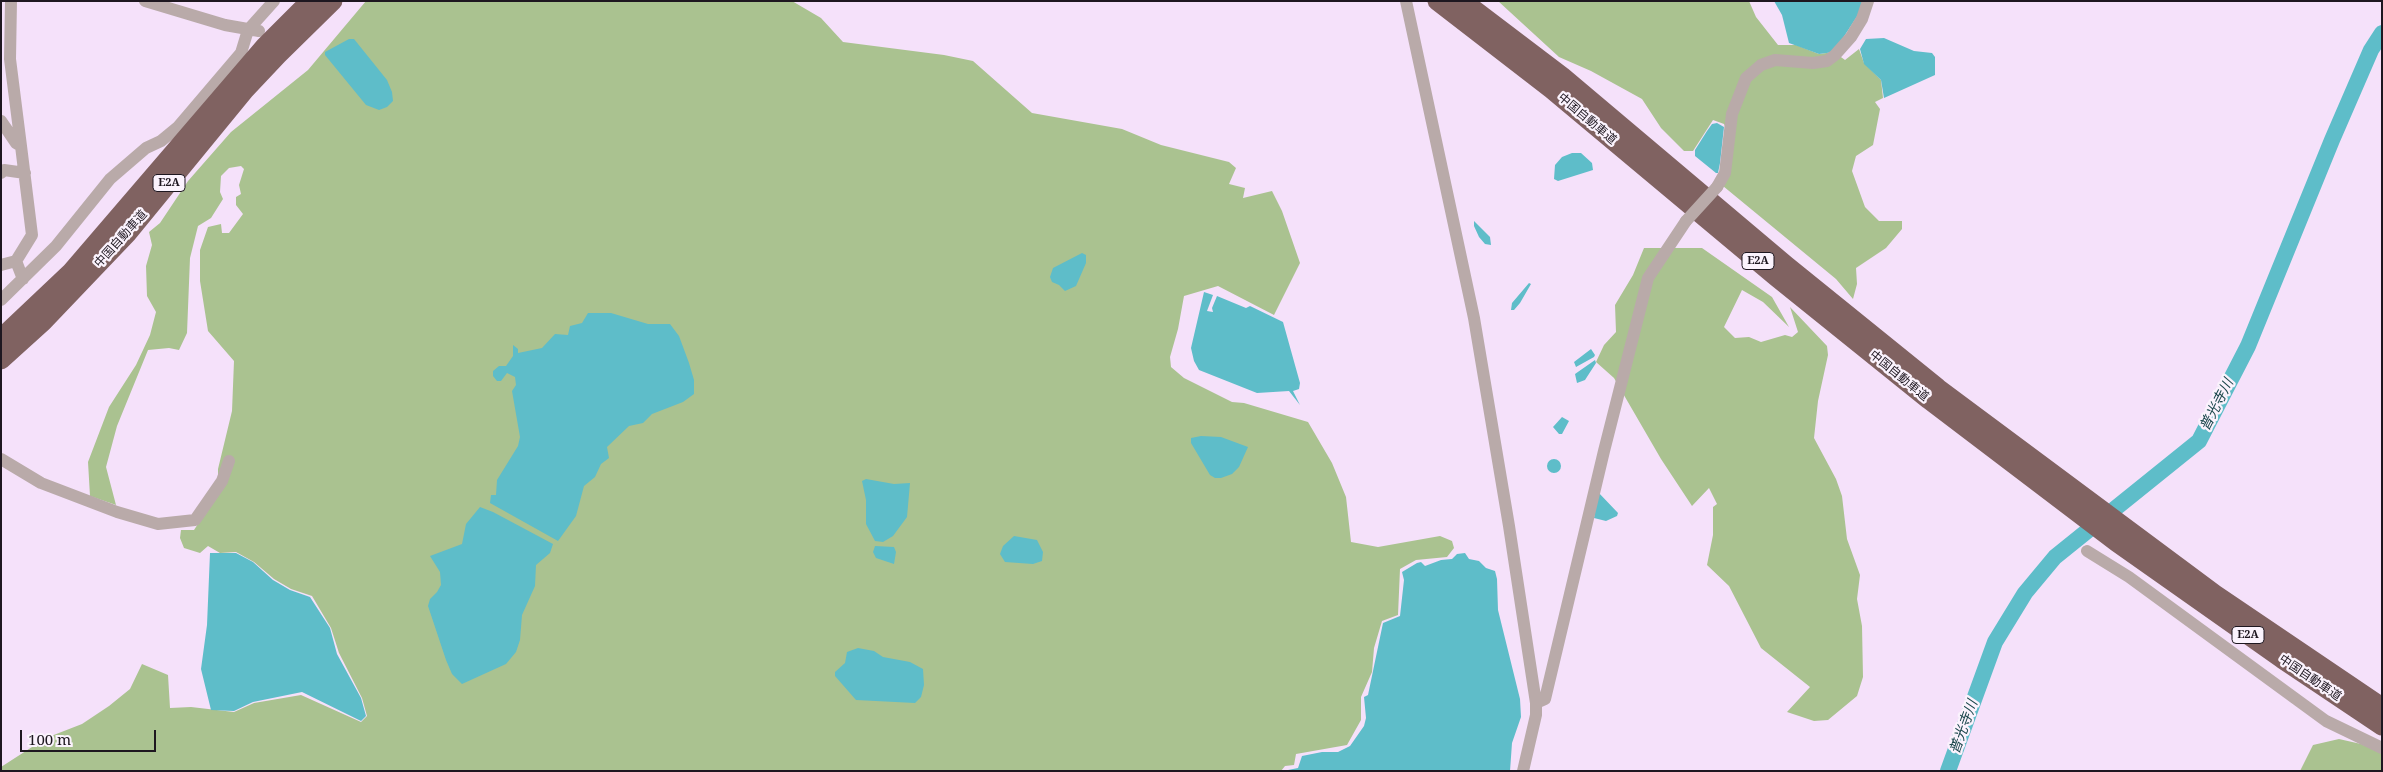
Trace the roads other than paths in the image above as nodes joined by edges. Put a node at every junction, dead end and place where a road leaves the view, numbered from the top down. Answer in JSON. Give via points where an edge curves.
{"nodes":[{"id":1,"x":11,"y":1,"type":"edge"},
{"id":2,"x":145,"y":1,"type":"edge"},
{"id":3,"x":274,"y":1,"type":"edge"},
{"id":4,"x":310,"y":1,"type":"edge"},
{"id":5,"x":333,"y":1,"type":"edge"},
{"id":6,"x":1406,"y":1,"type":"edge"},
{"id":7,"x":1437,"y":1,"type":"edge"},
{"id":8,"x":1463,"y":1,"type":"edge"},
{"id":9,"x":1868,"y":1,"type":"edge"},
{"id":10,"x":253,"y":30,"type":"junction"},
{"id":11,"x":1,"y":121,"type":"edge"},
{"id":12,"x":21,"y":146,"type":"junction"},
{"id":13,"x":1,"y":173,"type":"edge"},
{"id":14,"x":25,"y":173,"type":"junction"},
{"id":15,"x":16,"y":261,"type":"junction"},
{"id":16,"x":1,"y":265,"type":"edge"},
{"id":17,"x":24,"y":279,"type":"junction"},
{"id":18,"x":1,"y":300,"type":"edge"},
{"id":19,"x":1,"y":338,"type":"edge"},
{"id":20,"x":1,"y":360,"type":"edge"},
{"id":21,"x":1,"y":458,"type":"edge"},
{"id":22,"x":229,"y":461,"type":"dead end"},
{"id":23,"x":2088,"y":511,"type":"junction"},
{"id":24,"x":2122,"y":536,"type":"junction"},
{"id":25,"x":2087,"y":551,"type":"dead end"},
{"id":26,"x":1536,"y":703,"type":"junction"},
{"id":27,"x":2382,"y":707,"type":"edge"},
{"id":28,"x":2382,"y":726,"type":"edge"},
{"id":29,"x":2382,"y":748,"type":"edge"},
{"id":30,"x":1523,"y":771,"type":"edge"}],
"edges":[{"from":1,"to":12,"type":"street","via":[[10,59]]},
{"from":2,"to":10,"type":"street"},
{"from":3,"to":10,"type":"street"},
{"from":4,"to":19,"type":"highway","name":"中国自動車道","number":"E2A","via":[[252,60],[70,272]]},
{"from":5,"to":20,"type":"highway","name":"中国自動車道","number":"E2A","via":[[245,90],[102,261]]},
{"from":6,"to":26,"type":"street","via":[[1474,318]]},
{"from":7,"to":23,"type":"highway","name":"中国自動車道","number":"E2A","via":[[1551,89],[1862,347]]},
{"from":8,"to":23,"type":"highway","name":"中国自動車道","number":"E2A","via":[[1562,76]]},
{"from":9,"to":26,"type":"street","bridge":true,"via":[[1851,37],[1827,61],[1775,60],[1761,65],[1746,78],[1732,114],[1725,173],[1648,278],[1545,699]]},
{"from":10,"to":17,"type":"street","via":[[241,53],[178,127],[146,148],[110,179],[56,246]]},
{"from":11,"to":12,"type":"street"},
{"from":12,"to":14,"type":"street"},
{"from":13,"to":14,"type":"street","via":[[4,170]]},
{"from":14,"to":15,"type":"street","via":[[32,235]]},
{"from":15,"to":16,"type":"street"},
{"from":15,"to":17,"type":"street"},
{"from":17,"to":18,"type":"street"},
{"from":21,"to":22,"type":"street","via":[[41,483],[116,512],[158,524],[195,520],[222,481]]},
{"from":23,"to":24,"type":"highway","name":"中国自動車道","number":"E2A"},
{"from":24,"to":27,"type":"highway","name":"中国自動車道","number":"E2A","via":[[2216,594]]},
{"from":24,"to":28,"type":"highway","name":"中国自動車道","number":"E2A","via":[[2282,659]]},
{"from":25,"to":29,"type":"street","via":[[2129,577],[2326,721]]},
{"from":26,"to":30,"type":"street"}]}
